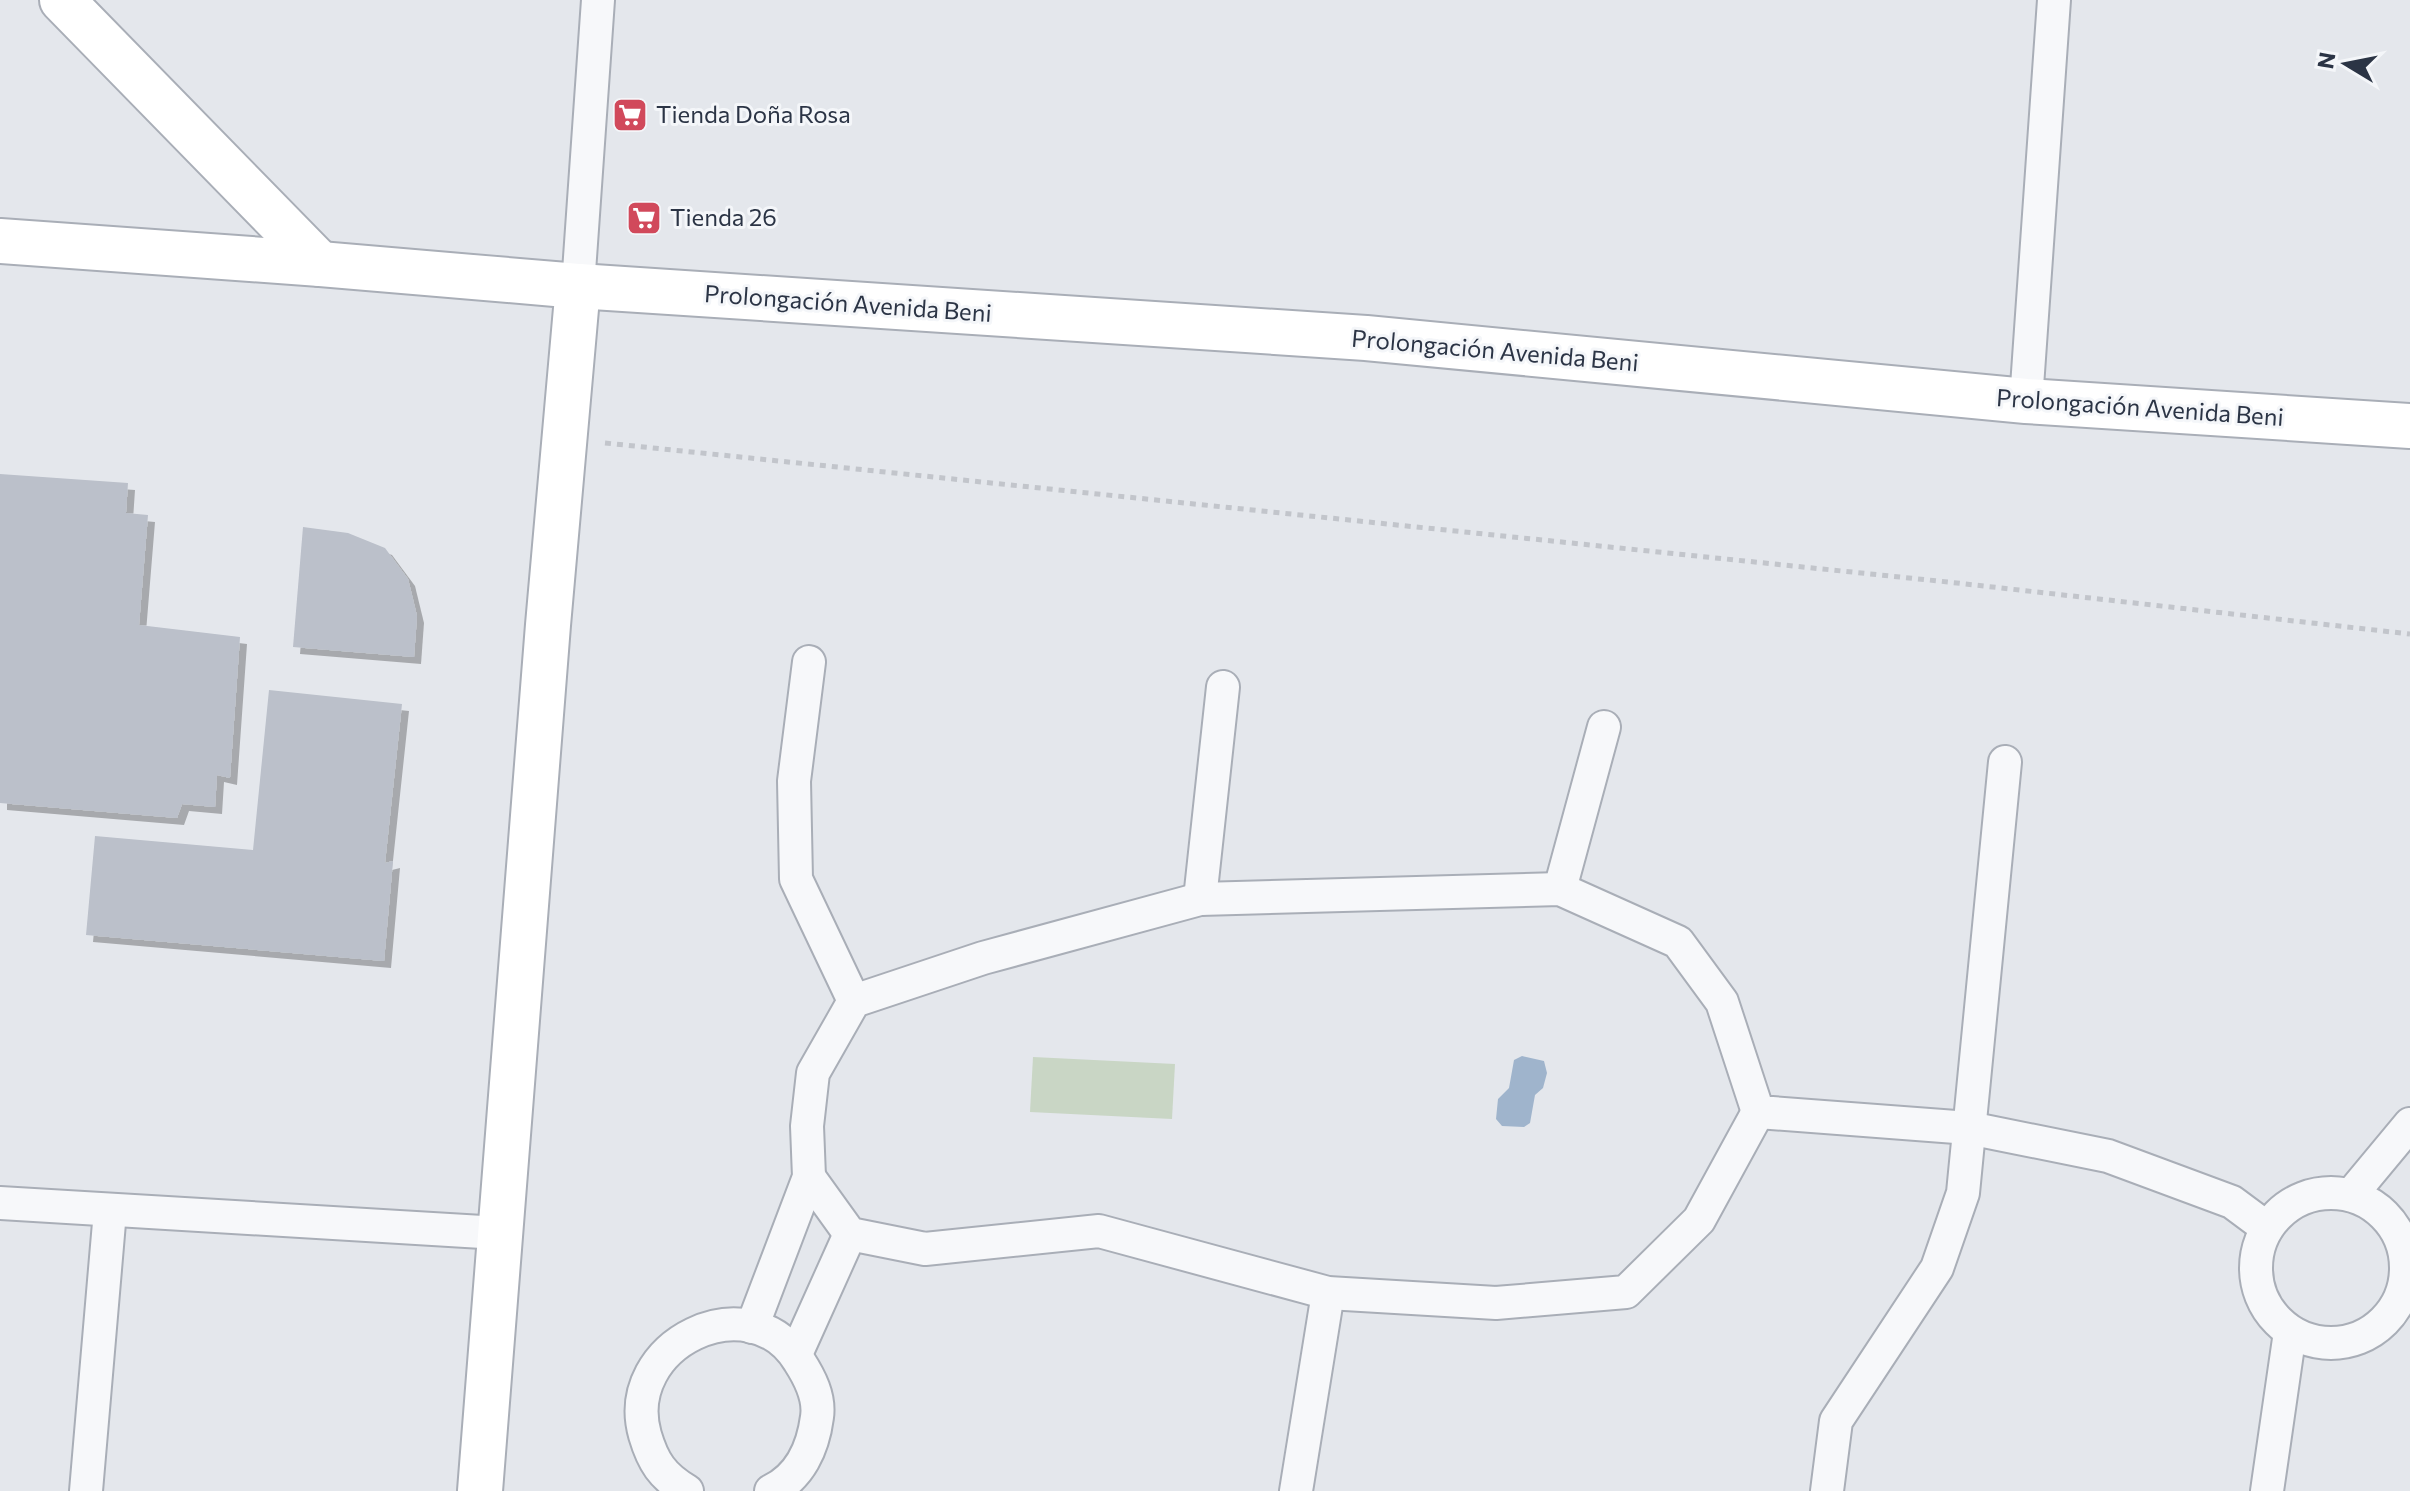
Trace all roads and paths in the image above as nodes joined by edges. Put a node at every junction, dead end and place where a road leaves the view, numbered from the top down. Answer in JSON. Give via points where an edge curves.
{"nodes":[{"id":1,"x":62,"y":0,"type":"edge"},
{"id":2,"x":598,"y":0,"type":"edge"},
{"id":3,"x":2054,"y":0,"type":"edge"},
{"id":4,"x":0,"y":241,"type":"edge"},
{"id":5,"x":320,"y":264,"type":"junction"},
{"id":6,"x":578,"y":286,"type":"junction"},
{"id":7,"x":2026,"y":401,"type":"junction"},
{"id":8,"x":2410,"y":426,"type":"edge"},
{"id":9,"x":564,"y":439,"type":"junction"},
{"id":10,"x":2410,"y":634,"type":"edge"},
{"id":11,"x":809,"y":662,"type":"dead end"},
{"id":12,"x":1223,"y":687,"type":"dead end"},
{"id":13,"x":1604,"y":727,"type":"dead end"},
{"id":14,"x":2005,"y":762,"type":"dead end"},
{"id":15,"x":1560,"y":889,"type":"junction"},
{"id":16,"x":1200,"y":899,"type":"junction"},
{"id":17,"x":854,"y":1001,"type":"junction"},
{"id":18,"x":1758,"y":1112,"type":"junction"},
{"id":19,"x":2410,"y":1124,"type":"edge"},
{"id":20,"x":1969,"y":1128,"type":"junction"},
{"id":21,"x":809,"y":1177,"type":"junction"},
{"id":22,"x":2351,"y":1195,"type":"junction"},
{"id":23,"x":0,"y":1203,"type":"edge"},
{"id":24,"x":110,"y":1211,"type":"junction"},
{"id":25,"x":2267,"y":1228,"type":"junction"},
{"id":26,"x":499,"y":1233,"type":"junction"},
{"id":27,"x":850,"y":1234,"type":"junction"},
{"id":28,"x":1328,"y":1293,"type":"junction"},
{"id":29,"x":752,"y":1327,"type":"junction"},
{"id":30,"x":2290,"y":1332,"type":"junction"},
{"id":31,"x":796,"y":1354,"type":"junction"},
{"id":32,"x":86,"y":1491,"type":"edge"},
{"id":33,"x":480,"y":1491,"type":"edge"},
{"id":34,"x":687,"y":1491,"type":"edge"},
{"id":35,"x":771,"y":1491,"type":"edge"},
{"id":36,"x":1296,"y":1491,"type":"edge"},
{"id":37,"x":1827,"y":1491,"type":"edge"},
{"id":38,"x":2267,"y":1491,"type":"edge"}],
"edges":[{"from":1,"to":5,"type":"street"},
{"from":2,"to":6,"type":"street"},
{"from":3,"to":7,"type":"street"},
{"from":4,"to":5,"type":"street"},
{"from":5,"to":6,"type":"street","name":"Prolongación Avenida Beni"},
{"from":6,"to":7,"type":"street","name":"Prolongación Avenida Beni","via":[[1366,338]]},
{"from":6,"to":9,"type":"street"},
{"from":7,"to":8,"type":"street","name":"Prolongación Avenida Beni"},
{"from":9,"to":10,"type":"path"},
{"from":9,"to":26,"type":"street"},
{"from":11,"to":17,"type":"street","via":[[794,781],[796,879]]},
{"from":12,"to":16,"type":"street"},
{"from":13,"to":15,"type":"street"},
{"from":14,"to":20,"type":"street"},
{"from":15,"to":16,"type":"street"},
{"from":15,"to":18,"type":"street","via":[[1678,942],[1722,1002]]},
{"from":16,"to":17,"type":"street","via":[[983,958]]},
{"from":17,"to":21,"type":"street","via":[[813,1073]]},
{"from":18,"to":20,"type":"street"},
{"from":18,"to":28,"type":"street","via":[[1699,1220],[1626,1292],[1496,1303]]},
{"from":19,"to":22,"type":"street"},
{"from":20,"to":25,"type":"street","via":[[2108,1156],[2232,1202]]},
{"from":20,"to":37,"type":"street","via":[[1963,1193],[1937,1268],[1836,1421]]},
{"from":21,"to":27,"type":"street"},
{"from":21,"to":29,"type":"street"},
{"from":22,"to":25,"type":"street","via":[[2303,1198]]},
{"from":22,"to":30,"type":"street","via":[[2375,1206],[2393,1225],[2404,1248],[2400,1300],[2385,1321],[2340,1344],[2313,1342]]},
{"from":23,"to":24,"type":"street"},
{"from":24,"to":26,"type":"street"},
{"from":24,"to":32,"type":"street"},
{"from":25,"to":30,"type":"street","via":[[2258,1250],[2261,1296]]},
{"from":26,"to":33,"type":"street"},
{"from":27,"to":28,"type":"street","via":[[925,1249],[1099,1231]]},
{"from":27,"to":31,"type":"street"},
{"from":28,"to":36,"type":"street"},
{"from":29,"to":31,"type":"street"},
{"from":29,"to":34,"type":"street","via":[[722,1325],[694,1332],[668,1348],[651,1372],[640,1417],[652,1459]]},
{"from":30,"to":38,"type":"street"},
{"from":31,"to":35,"type":"street","via":[[811,1380],[818,1409],[814,1439],[801,1466]]}]}
